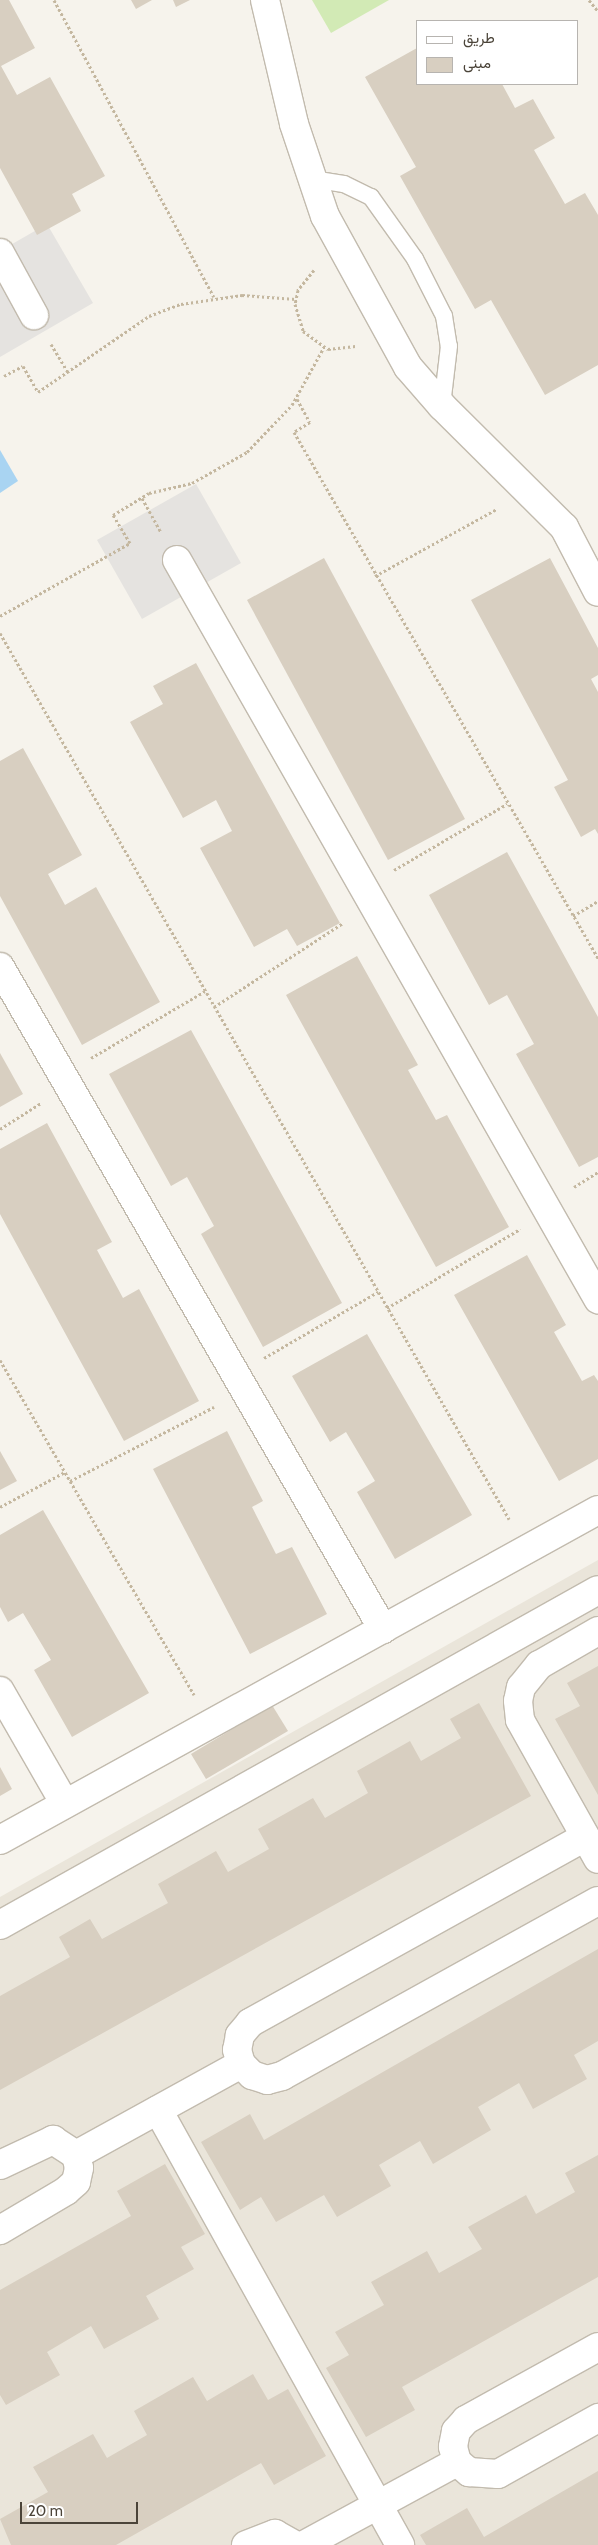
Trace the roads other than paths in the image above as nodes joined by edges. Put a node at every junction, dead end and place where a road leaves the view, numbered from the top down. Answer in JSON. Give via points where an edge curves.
{"nodes":[{"id":1,"x":265,"y":0,"type":"edge"},
{"id":2,"x":312,"y":178,"type":"junction"},
{"id":3,"x":0,"y":253,"type":"edge"},
{"id":4,"x":34,"y":315,"type":"dead end"},
{"id":5,"x":442,"y":406,"type":"junction"},
{"id":6,"x":177,"y":560,"type":"dead end"},
{"id":7,"x":598,"y":592,"type":"edge"},
{"id":8,"x":0,"y":967,"type":"edge"},
{"id":9,"x":598,"y":1299,"type":"edge"},
{"id":10,"x":598,"y":1510,"type":"edge"},
{"id":11,"x":598,"y":1590,"type":"edge"},
{"id":12,"x":383,"y":1629,"type":"junction"},
{"id":13,"x":598,"y":1631,"type":"edge"},
{"id":14,"x":0,"y":1691,"type":"edge"},
{"id":15,"x":65,"y":1804,"type":"junction"},
{"id":16,"x":0,"y":1840,"type":"edge"},
{"id":17,"x":592,"y":1848,"type":"edge"},
{"id":18,"x":598,"y":1901,"type":"edge"},
{"id":19,"x":0,"y":1925,"type":"edge"},
{"id":20,"x":241,"y":2064,"type":"junction"},
{"id":21,"x":158,"y":2110,"type":"junction"},
{"id":22,"x":76,"y":2155,"type":"junction"},
{"id":23,"x":0,"y":2165,"type":"edge"},
{"id":24,"x":0,"y":2230,"type":"edge"},
{"id":25,"x":598,"y":2346,"type":"edge"},
{"id":26,"x":598,"y":2418,"type":"edge"},
{"id":27,"x":458,"y":2462,"type":"junction"},
{"id":28,"x":378,"y":2505,"type":"junction"},
{"id":29,"x":246,"y":2545,"type":"edge"},
{"id":30,"x":295,"y":2545,"type":"edge"},
{"id":31,"x":304,"y":2545,"type":"edge"},
{"id":32,"x":400,"y":2545,"type":"edge"}],
"edges":[{"from":1,"to":2,"type":"street"},
{"from":2,"to":5,"type":"street","via":[[346,255],[408,367]]},
{"from":2,"to":5,"type":"lane","via":[[344,184],[371,197],[415,259],[444,316],[449,346]]},
{"from":3,"to":4,"type":"street"},
{"from":5,"to":7,"type":"street","via":[[564,527]]},
{"from":6,"to":9,"type":"street"},
{"from":8,"to":12,"type":"street"},
{"from":10,"to":12,"type":"street"},
{"from":11,"to":19,"type":"street"},
{"from":12,"to":15,"type":"street"},
{"from":13,"to":17,"type":"street","via":[[539,1664],[521,1687],[518,1702],[520,1720]]},
{"from":14,"to":15,"type":"street"},
{"from":15,"to":16,"type":"street"},
{"from":17,"to":20,"type":"street","via":[[250,2023],[240,2035],[237,2050]]},
{"from":18,"to":20,"type":"street","via":[[282,2076],[259,2077]]},
{"from":20,"to":21,"type":"street"},
{"from":21,"to":22,"type":"street"},
{"from":21,"to":28,"type":"street"},
{"from":22,"to":23,"type":"street","via":[[53,2140]]},
{"from":22,"to":24,"type":"street","via":[[76,2182]]},
{"from":25,"to":27,"type":"street","via":[[466,2420],[456,2432],[453,2447]]},
{"from":26,"to":27,"type":"street","via":[[498,2474],[469,2472]]},
{"from":27,"to":28,"type":"street"},
{"from":28,"to":31,"type":"street"},
{"from":28,"to":32,"type":"street"},
{"from":29,"to":30,"type":"street","via":[[275,2534]]}]}
